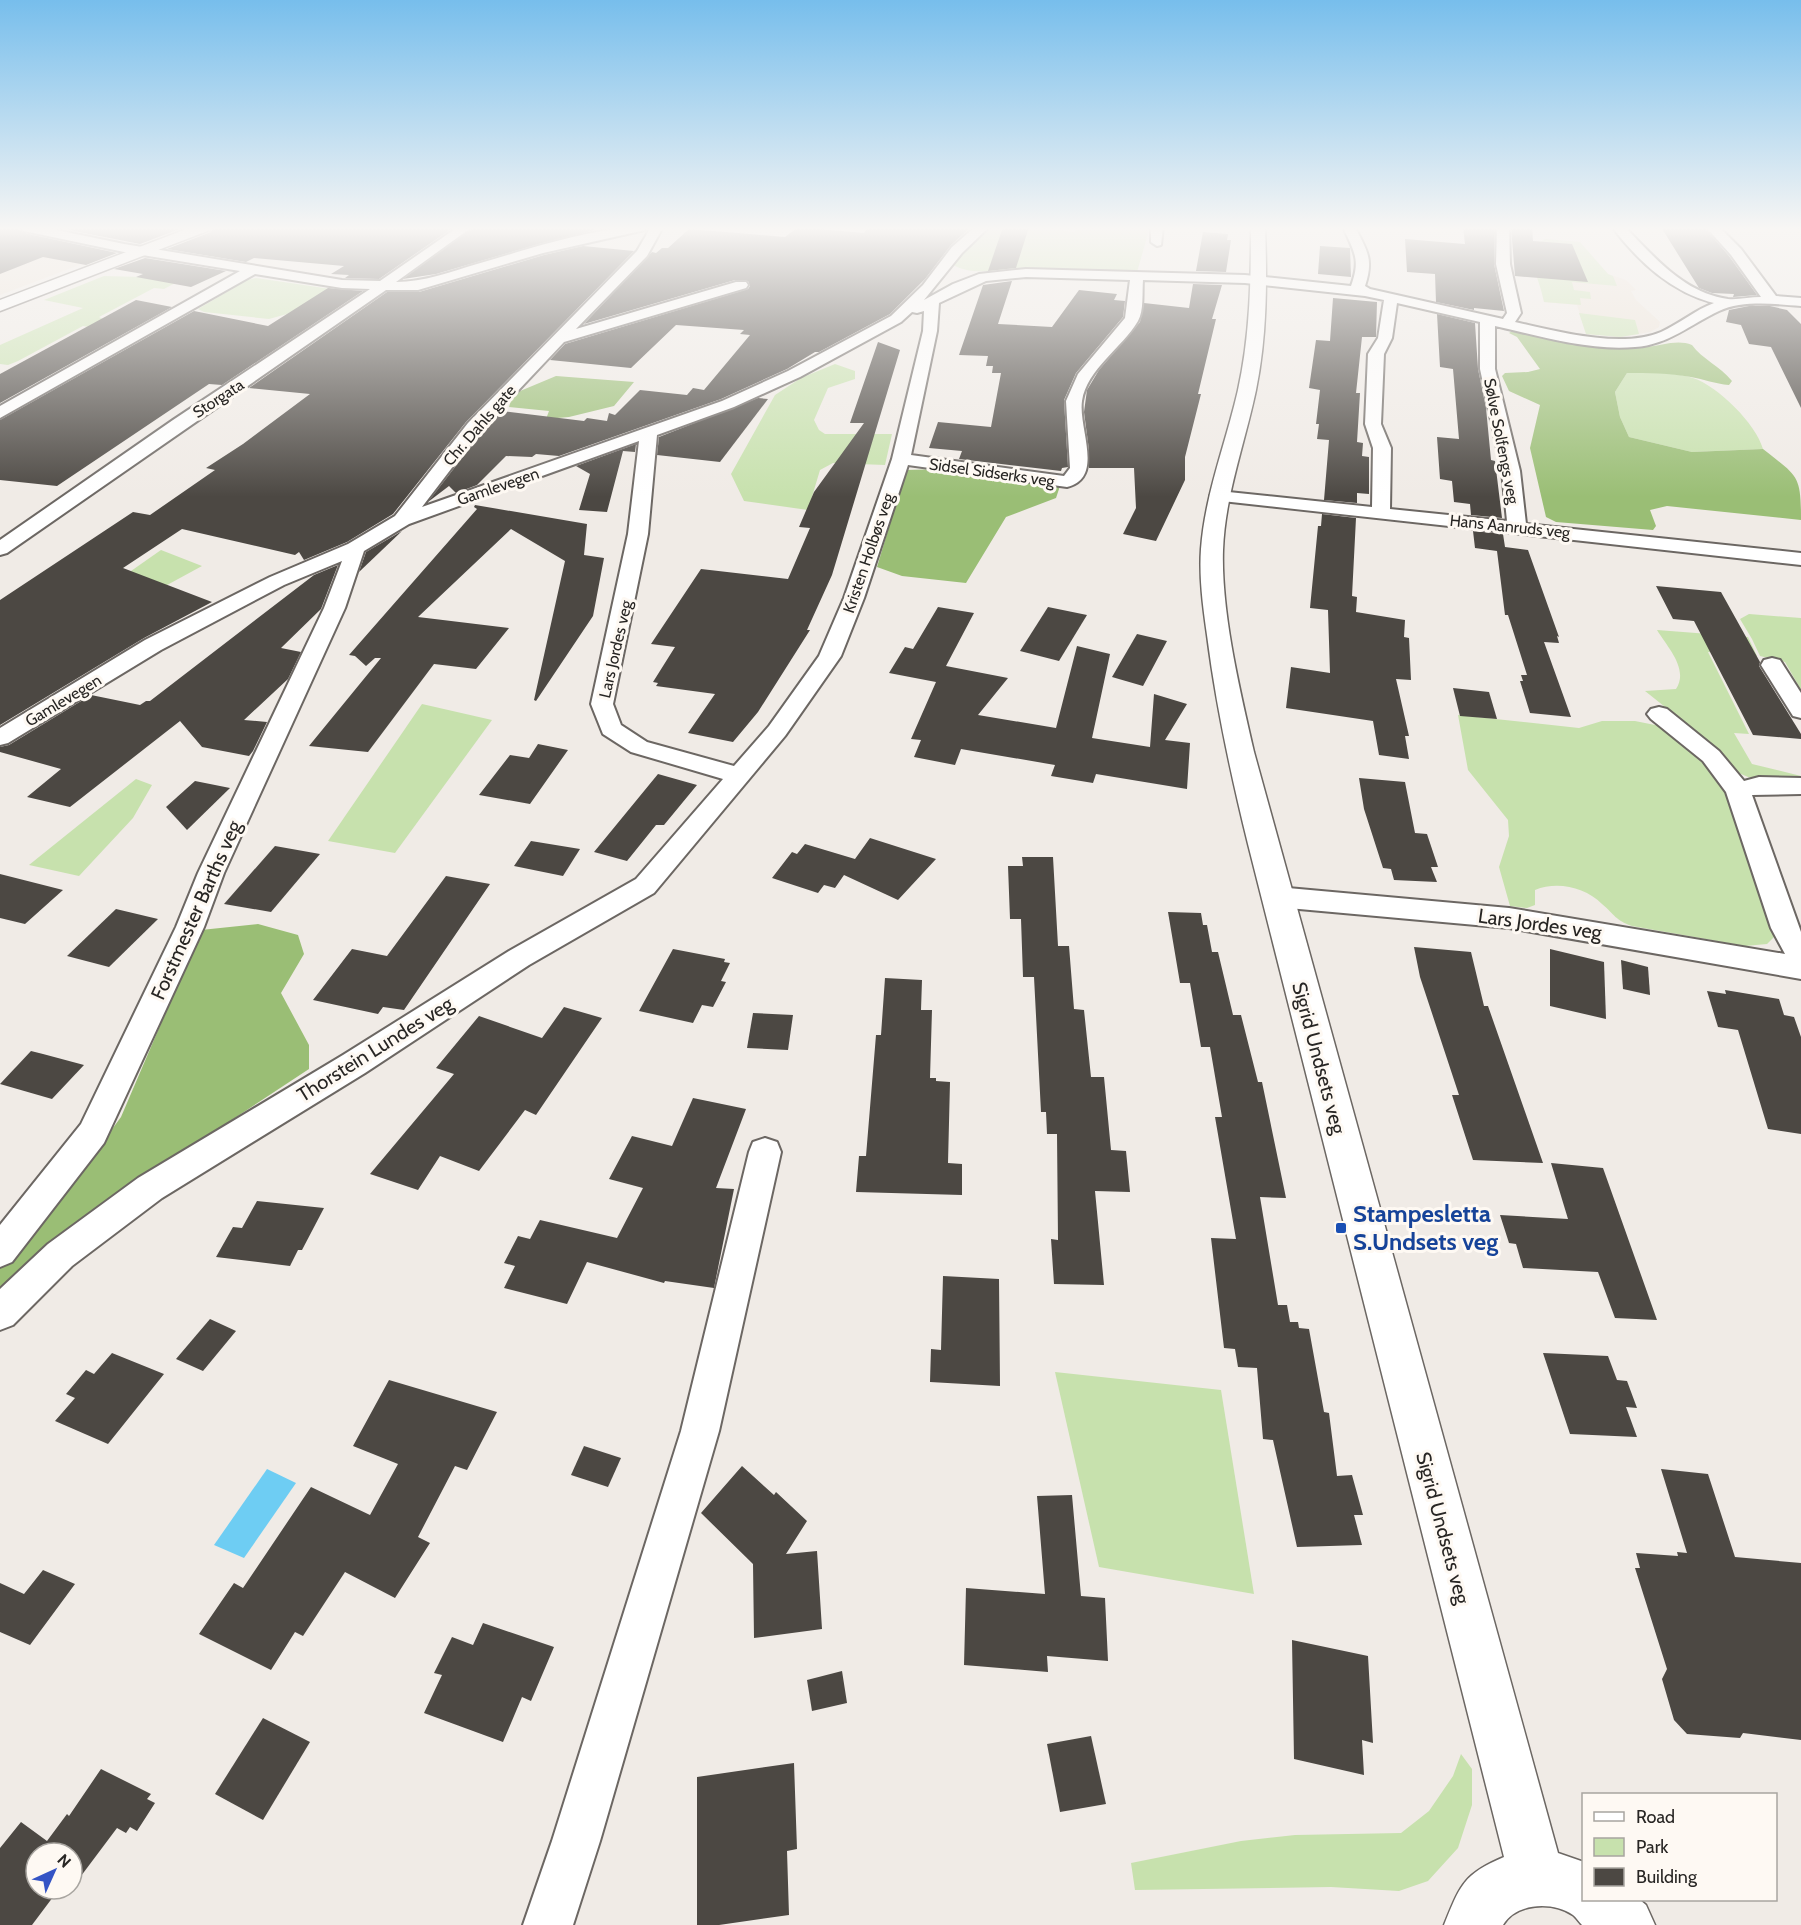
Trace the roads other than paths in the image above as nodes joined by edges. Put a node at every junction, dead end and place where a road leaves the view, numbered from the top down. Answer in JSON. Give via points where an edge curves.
{"nodes":[{"id":1,"x":168,"y":317,"type":"edge"},
{"id":2,"x":337,"y":317,"type":"edge"},
{"id":3,"x":579,"y":317,"type":"edge"},
{"id":4,"x":635,"y":317,"type":"edge"},
{"id":5,"x":898,"y":317,"type":"edge"},
{"id":6,"x":901,"y":317,"type":"edge"},
{"id":7,"x":931,"y":317,"type":"edge"},
{"id":8,"x":1132,"y":317,"type":"edge"},
{"id":9,"x":1256,"y":317,"type":"edge"},
{"id":10,"x":1388,"y":317,"type":"edge"},
{"id":11,"x":1474,"y":317,"type":"edge"},
{"id":12,"x":1511,"y":317,"type":"edge"},
{"id":13,"x":1699,"y":317,"type":"edge"},
{"id":14,"x":896,"y":319,"type":"junction"},
{"id":15,"x":1488,"y":320,"type":"junction"},
{"id":16,"x":1506,"y":324,"type":"junction"},
{"id":17,"x":555,"y":341,"type":"junction"},
{"id":18,"x":0,"y":413,"type":"edge"},
{"id":19,"x":649,"y":432,"type":"junction"},
{"id":20,"x":901,"y":459,"type":"junction"},
{"id":21,"x":1219,"y":496,"type":"junction"},
{"id":22,"x":1381,"y":512,"type":"junction"},
{"id":23,"x":402,"y":520,"type":"junction"},
{"id":24,"x":1517,"y":527,"type":"junction"},
{"id":25,"x":355,"y":548,"type":"junction"},
{"id":26,"x":0,"y":549,"type":"edge"},
{"id":27,"x":1801,"y":559,"type":"edge"},
{"id":28,"x":1772,"y":665,"type":"dead end"},
{"id":29,"x":1801,"y":711,"type":"edge"},
{"id":30,"x":1659,"y":714,"type":"dead end"},
{"id":31,"x":0,"y":738,"type":"edge"},
{"id":32,"x":738,"y":775,"type":"junction"},
{"id":33,"x":1801,"y":786,"type":"edge"},
{"id":34,"x":1738,"y":790,"type":"junction"},
{"id":35,"x":1277,"y":897,"type":"junction"},
{"id":36,"x":1801,"y":958,"type":"edge"},
{"id":37,"x":1801,"y":968,"type":"edge"},
{"id":38,"x":765,"y":1152,"type":"dead end"},
{"id":39,"x":0,"y":1251,"type":"edge"},
{"id":40,"x":0,"y":1313,"type":"edge"},
{"id":41,"x":1561,"y":1885,"type":"edge"},
{"id":42,"x":1600,"y":1901,"type":"edge"},
{"id":43,"x":548,"y":1925,"type":"edge"},
{"id":44,"x":1473,"y":1925,"type":"edge"},
{"id":45,"x":1626,"y":1925,"type":"edge"}],
"edges":[{"from":1,"to":18,"type":"street"},
{"from":2,"to":26,"type":"street","name":"Storgata"},
{"from":3,"to":17,"type":"street","name":"Chr. Dahls gate"},
{"from":4,"to":17,"type":"street"},
{"from":5,"to":14,"type":"street","name":"Gamlevegen"},
{"from":6,"to":14,"type":"street"},
{"from":7,"to":20,"type":"street","name":"Kristen Holbøs veg"},
{"from":8,"to":20,"type":"street","name":"Sidsel Sidserks veg","via":[[1076,390],[1079,468],[1067,482]]},
{"from":9,"to":21,"type":"street","name":"Sigrid Undsets veg","via":[[1248,388]]},
{"from":10,"to":22,"type":"street","via":[[1385,338],[1376,354],[1373,424],[1382,447]]},
{"from":11,"to":15,"type":"street"},
{"from":12,"to":16,"type":"street"},
{"from":13,"to":16,"type":"street","via":[[1665,336],[1636,343],[1582,341]]},
{"from":14,"to":19,"type":"street","name":"Gamlevegen","via":[[794,374],[728,404]]},
{"from":15,"to":16,"type":"street"},
{"from":15,"to":24,"type":"street","name":"Sølve Solfengs veg","via":[[1485,332],[1489,375],[1507,453]]},
{"from":17,"to":23,"type":"street","name":"Chr. Dahls gate","via":[[474,427]]},
{"from":19,"to":23,"type":"street","name":"Gamlevegen"},
{"from":19,"to":32,"type":"street","name":"Lars Jordes veg","via":[[638,534],[602,704],[611,729],[639,747]]},
{"from":20,"to":32,"type":"street","name":"Kristen Holbøs veg","via":[[830,656],[777,731]]},
{"from":21,"to":22,"type":"street","name":"Hans Aanruds veg"},
{"from":21,"to":35,"type":"street","name":"Sigrid Undsets veg","via":[[1212,550],[1223,669]]},
{"from":22,"to":24,"type":"street","name":"Hans Aanruds veg"},
{"from":23,"to":25,"type":"street","name":"Gamlevegen"},
{"from":24,"to":27,"type":"street","name":"Hans Aanruds veg"},
{"from":25,"to":31,"type":"street","name":"Gamlevegen","via":[[277,581],[161,640]]},
{"from":25,"to":39,"type":"street","name":"Forstmester Barths veg","via":[[327,628],[299,681],[186,937],[93,1133]]},
{"from":28,"to":29,"type":"street"},
{"from":30,"to":34,"type":"street","via":[[1711,756]]},
{"from":32,"to":40,"type":"street","name":"Thorstein Lundes veg","via":[[645,886],[519,958],[150,1188],[60,1255]]},
{"from":33,"to":34,"type":"street","via":[[1759,785]]},
{"from":34,"to":36,"type":"street","via":[[1785,928]]},
{"from":35,"to":37,"type":"street","name":"Lars Jordes veg","via":[[1506,918]]},
{"from":35,"to":41,"type":"street","name":"Sigrid Undsets veg"},
{"from":38,"to":43,"type":"street","via":[[700,1431]]},
{"from":41,"to":44,"type":"street","via":[[1509,1882],[1488,1897]]},
{"from":42,"to":45,"type":"street"}]}
